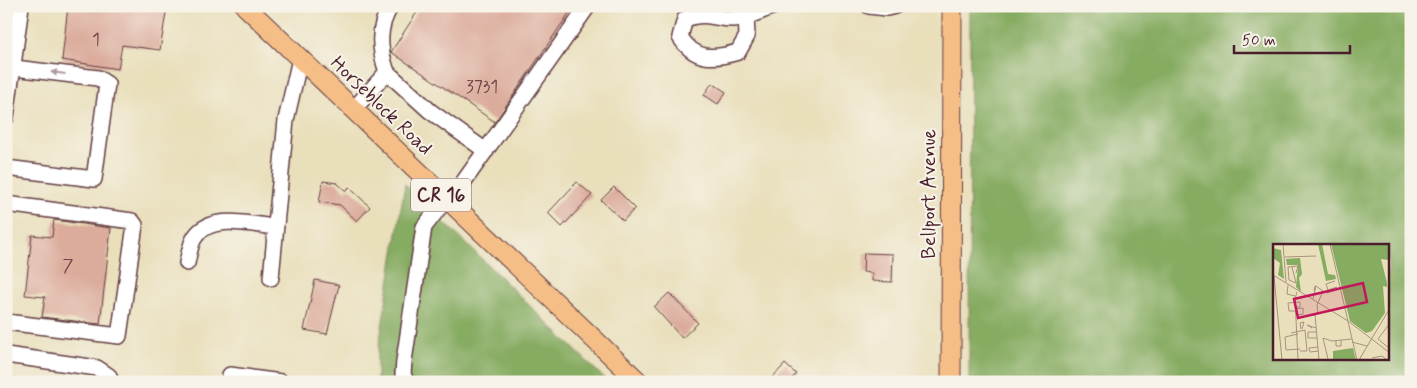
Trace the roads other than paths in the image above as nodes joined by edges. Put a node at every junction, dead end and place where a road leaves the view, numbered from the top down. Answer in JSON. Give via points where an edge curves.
{"nodes":[{"id":1,"x":22,"y":6,"type":"edge"},
{"id":2,"x":245,"y":6,"type":"edge"},
{"id":3,"x":391,"y":6,"type":"edge"},
{"id":4,"x":588,"y":6,"type":"edge"},
{"id":5,"x":775,"y":6,"type":"edge"},
{"id":6,"x":869,"y":6,"type":"edge"},
{"id":7,"x":895,"y":6,"type":"edge"},
{"id":8,"x":950,"y":7,"type":"edge"},
{"id":9,"x":746,"y":15,"type":"dead end"},
{"id":10,"x":300,"y":60,"type":"junction"},
{"id":11,"x":9,"y":67,"type":"edge"},
{"id":12,"x":387,"y":72,"type":"junction"},
{"id":13,"x":353,"y":110,"type":"junction"},
{"id":14,"x":6,"y":117,"type":"edge"},
{"id":15,"x":486,"y":151,"type":"junction"},
{"id":16,"x":6,"y":168,"type":"edge"},
{"id":17,"x":446,"y":199,"type":"junction"},
{"id":18,"x":6,"y":204,"type":"edge"},
{"id":19,"x":276,"y":227,"type":"junction"},
{"id":20,"x":187,"y":263,"type":"dead end"},
{"id":21,"x":271,"y":278,"type":"dead end"},
{"id":22,"x":6,"y":322,"type":"edge"},
{"id":23,"x":6,"y":355,"type":"edge"},
{"id":24,"x":230,"y":374,"type":"dead end"},
{"id":25,"x":110,"y":382,"type":"edge"},
{"id":26,"x":281,"y":382,"type":"edge"},
{"id":27,"x":406,"y":382,"type":"edge"},
{"id":28,"x":639,"y":382,"type":"edge"},
{"id":29,"x":951,"y":382,"type":"edge"}],
"edges":[{"from":1,"to":11,"type":"street"},
{"from":2,"to":10,"type":"main road","name":"Horseblock Road","number":"CR 16"},
{"from":3,"to":12,"type":"street","via":[[381,28],[381,54]]},
{"from":4,"to":15,"type":"street"},
{"from":5,"to":9,"type":"street"},
{"from":6,"to":7,"type":"street"},
{"from":8,"to":29,"type":"main road","name":"Bellport Avenue"},
{"from":10,"to":13,"type":"main road","name":"Horseblock Road","number":"CR 16"},
{"from":10,"to":19,"type":"street","via":[[286,120]]},
{"from":11,"to":14,"type":"street"},
{"from":16,"to":11,"type":"street","one_way":true,"via":[[94,179],[107,84],[104,80]]},
{"from":12,"to":13,"type":"street"},
{"from":12,"to":15,"type":"street","via":[[430,111]]},
{"from":13,"to":17,"type":"main road","name":"Horseblock Road","number":"CR 16"},
{"from":15,"to":17,"type":"street","via":[[462,184]]},
{"from":17,"to":27,"type":"street","via":[[424,227],[404,360]]},
{"from":17,"to":28,"type":"main road","name":"Horseblock Road","number":"CR 16"},
{"from":18,"to":22,"type":"street","via":[[132,221],[135,225],[119,336]]},
{"from":19,"to":20,"type":"street","via":[[219,222],[203,227],[194,238]]},
{"from":19,"to":21,"type":"street"},
{"from":23,"to":25,"type":"street","via":[[97,368],[109,376]]},
{"from":24,"to":26,"type":"street"}]}
